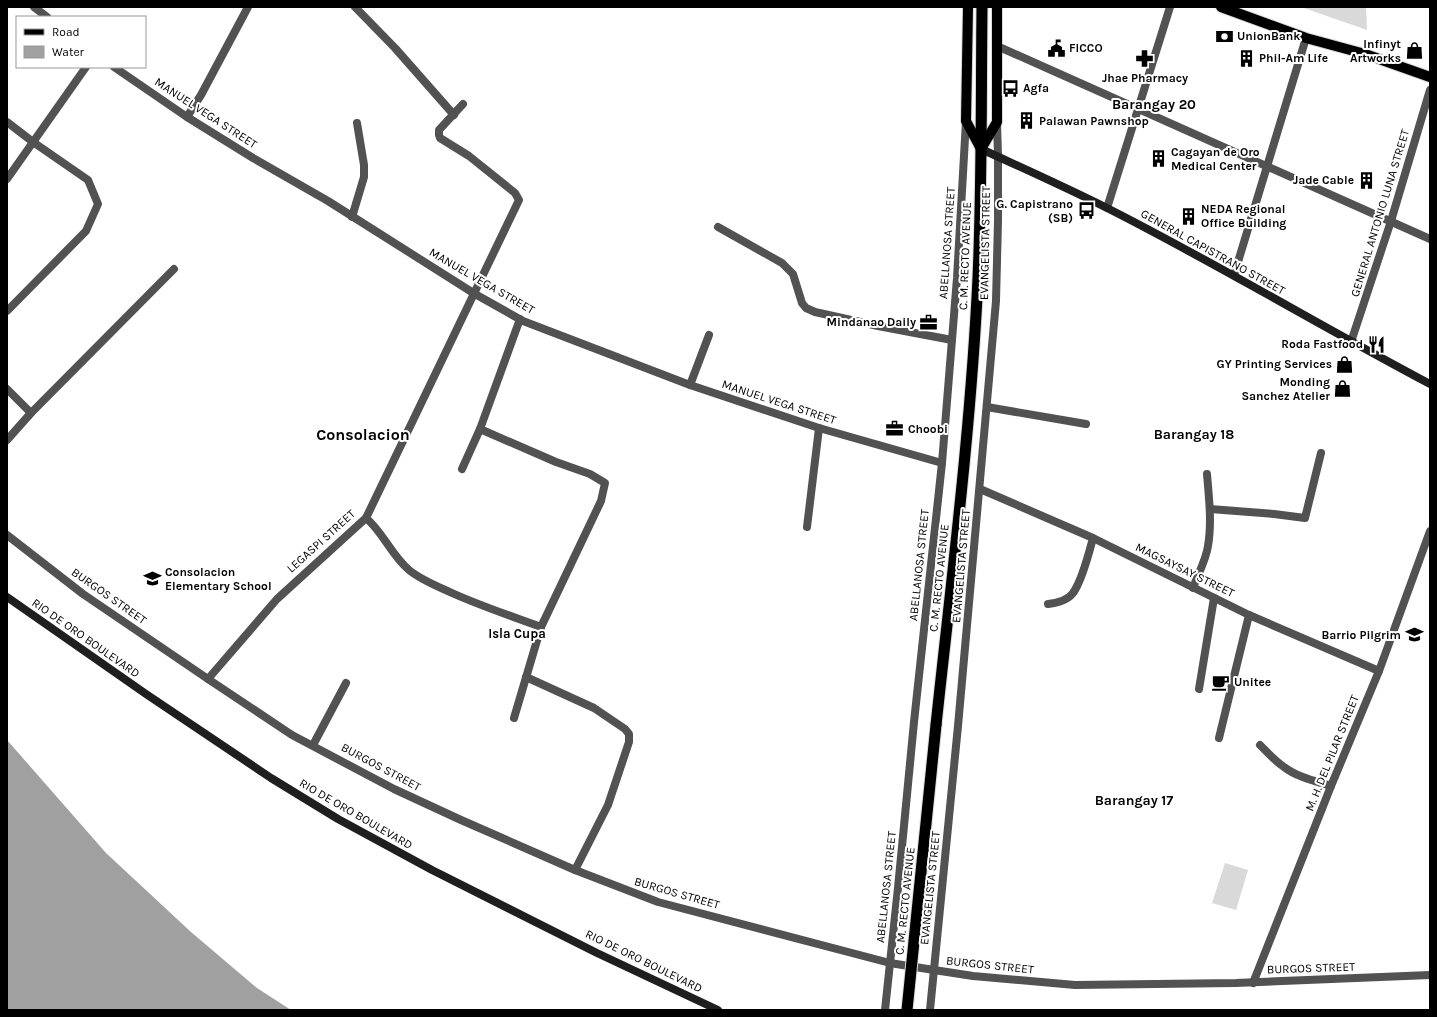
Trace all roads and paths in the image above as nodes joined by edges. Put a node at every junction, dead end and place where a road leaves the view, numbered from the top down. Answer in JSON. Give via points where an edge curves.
{"nodes":[{"id":1,"x":34,"y":7,"type":"edge"},
{"id":2,"x":248,"y":7,"type":"edge"},
{"id":3,"x":355,"y":7,"type":"edge"},
{"id":4,"x":968,"y":7,"type":"edge"},
{"id":5,"x":982,"y":7,"type":"edge"},
{"id":6,"x":997,"y":7,"type":"edge"},
{"id":7,"x":1170,"y":7,"type":"edge"},
{"id":8,"x":1221,"y":7,"type":"edge"},
{"id":9,"x":46,"y":16,"type":"edge"},
{"id":10,"x":1306,"y":38,"type":"junction"},
{"id":11,"x":997,"y":46,"type":"junction"},
{"id":12,"x":85,"y":68,"type":"edge"},
{"id":13,"x":115,"y":68,"type":"edge"},
{"id":14,"x":1430,"y":77,"type":"edge"},
{"id":15,"x":1430,"y":90,"type":"edge"},
{"id":16,"x":463,"y":104,"type":"dead end"},
{"id":17,"x":1138,"y":108,"type":"junction"},
{"id":18,"x":454,"y":115,"type":"junction"},
{"id":19,"x":187,"y":117,"type":"junction"},
{"id":20,"x":966,"y":121,"type":"junction"},
{"id":21,"x":7,"y":122,"type":"edge"},
{"id":22,"x":997,"y":122,"type":"junction"},
{"id":23,"x":357,"y":123,"type":"dead end"},
{"id":24,"x":33,"y":142,"type":"junction"},
{"id":25,"x":981,"y":148,"type":"junction"},
{"id":26,"x":998,"y":156,"type":"junction"},
{"id":27,"x":1267,"y":166,"type":"junction"},
{"id":28,"x":7,"y":179,"type":"edge"},
{"id":29,"x":1107,"y":208,"type":"junction"},
{"id":30,"x":352,"y":217,"type":"junction"},
{"id":31,"x":1391,"y":221,"type":"junction"},
{"id":32,"x":718,"y":227,"type":"dead end"},
{"id":33,"x":1430,"y":239,"type":"edge"},
{"id":34,"x":174,"y":269,"type":"dead end"},
{"id":35,"x":1234,"y":275,"type":"junction"},
{"id":36,"x":475,"y":294,"type":"junction"},
{"id":37,"x":7,"y":311,"type":"edge"},
{"id":38,"x":520,"y":319,"type":"junction"},
{"id":39,"x":709,"y":335,"type":"dead end"},
{"id":40,"x":952,"y":340,"type":"junction"},
{"id":41,"x":1351,"y":342,"type":"junction"},
{"id":42,"x":1430,"y":384,"type":"edge"},
{"id":43,"x":690,"y":385,"type":"junction"},
{"id":44,"x":7,"y":389,"type":"edge"},
{"id":45,"x":987,"y":407,"type":"junction"},
{"id":46,"x":31,"y":413,"type":"junction"},
{"id":47,"x":1086,"y":424,"type":"dead end"},
{"id":48,"x":819,"y":428,"type":"junction"},
{"id":49,"x":480,"y":429,"type":"junction"},
{"id":50,"x":7,"y":440,"type":"edge"},
{"id":51,"x":1321,"y":453,"type":"dead end"},
{"id":52,"x":942,"y":463,"type":"junction"},
{"id":53,"x":462,"y":469,"type":"dead end"},
{"id":54,"x":1207,"y":474,"type":"dead end"},
{"id":55,"x":980,"y":489,"type":"junction"},
{"id":56,"x":1210,"y":508,"type":"junction"},
{"id":57,"x":366,"y":518,"type":"junction"},
{"id":58,"x":807,"y":527,"type":"dead end"},
{"id":59,"x":1430,"y":531,"type":"edge"},
{"id":60,"x":7,"y":535,"type":"edge"},
{"id":61,"x":1093,"y":538,"type":"junction"},
{"id":62,"x":1193,"y":588,"type":"junction"},
{"id":63,"x":7,"y":596,"type":"edge"},
{"id":64,"x":1214,"y":598,"type":"junction"},
{"id":65,"x":1048,"y":604,"type":"dead end"},
{"id":66,"x":1249,"y":614,"type":"junction"},
{"id":67,"x":541,"y":627,"type":"junction"},
{"id":68,"x":1379,"y":672,"type":"junction"},
{"id":69,"x":526,"y":677,"type":"junction"},
{"id":70,"x":208,"y":680,"type":"junction"},
{"id":71,"x":346,"y":683,"type":"dead end"},
{"id":72,"x":1198,"y":689,"type":"dead end"},
{"id":73,"x":514,"y":718,"type":"dead end"},
{"id":74,"x":1219,"y":738,"type":"dead end"},
{"id":75,"x":312,"y":745,"type":"junction"},
{"id":76,"x":1260,"y":746,"type":"dead end"},
{"id":77,"x":1331,"y":786,"type":"junction"},
{"id":78,"x":575,"y":870,"type":"junction"},
{"id":79,"x":890,"y":963,"type":"junction"},
{"id":80,"x":934,"y":970,"type":"junction"},
{"id":81,"x":1430,"y":975,"type":"edge"},
{"id":82,"x":1253,"y":983,"type":"junction"},
{"id":83,"x":718,"y":1010,"type":"edge"},
{"id":84,"x":885,"y":1010,"type":"edge"},
{"id":85,"x":907,"y":1010,"type":"edge"},
{"id":86,"x":930,"y":1010,"type":"edge"}],
"edges":[{"from":1,"to":9,"type":"street"},
{"from":2,"to":19,"type":"street"},
{"from":3,"to":18,"type":"street"},
{"from":4,"to":20,"type":"main road"},
{"from":5,"to":25,"type":"highway","name":"C. M. RECTO AVENUE"},
{"from":6,"to":11,"type":"main road"},
{"from":7,"to":17,"type":"street"},
{"from":8,"to":10,"type":"main road"},
{"from":10,"to":14,"type":"main road","via":[[1365,54]]},
{"from":10,"to":27,"type":"street"},
{"from":11,"to":17,"type":"street"},
{"from":11,"to":22,"type":"main road"},
{"from":12,"to":24,"type":"street"},
{"from":13,"to":19,"type":"street","name":"MANUEL VEGA STREET"},
{"from":15,"to":31,"type":"street","name":"GENERAL ANTONIO LUNA STREET"},
{"from":16,"to":18,"type":"street"},
{"from":17,"to":27,"type":"street"},
{"from":17,"to":29,"type":"street"},
{"from":18,"to":36,"type":"street","name":"LEGASPI STREET","via":[[439,130],[440,138],[469,156],[515,193],[519,200]]},
{"from":19,"to":30,"type":"street","name":"MANUEL VEGA STREET"},
{"from":20,"to":25,"type":"main road"},
{"from":20,"to":40,"type":"street","name":"ABELLANOSA STREET"},
{"from":21,"to":24,"type":"street"},
{"from":22,"to":25,"type":"main road"},
{"from":22,"to":26,"type":"street","name":"EVANGELISTA STREET"},
{"from":23,"to":30,"type":"street","via":[[364,177]]},
{"from":24,"to":28,"type":"street"},
{"from":24,"to":37,"type":"street","via":[[88,180],[98,204],[86,231]]},
{"from":25,"to":26,"type":"main road","name":"GENERAL CAPISTRANO STREET"},
{"from":25,"to":85,"type":"highway","name":"C. M. RECTO AVENUE","bridge":true,"via":[[974,347]]},
{"from":26,"to":29,"type":"main road","name":"GENERAL CAPISTRANO STREET"},
{"from":26,"to":45,"type":"street","name":"EVANGELISTA STREET","via":[[997,278]]},
{"from":27,"to":31,"type":"street"},
{"from":27,"to":35,"type":"street"},
{"from":29,"to":35,"type":"main road","name":"GENERAL CAPISTRANO STREET"},
{"from":30,"to":36,"type":"street","name":"MANUEL VEGA STREET"},
{"from":31,"to":33,"type":"street"},
{"from":31,"to":41,"type":"street","name":"GENERAL ANTONIO LUNA STREET"},
{"from":32,"to":40,"type":"street","via":[[782,263],[793,274],[802,303],[814,312]]},
{"from":34,"to":46,"type":"street"},
{"from":35,"to":41,"type":"main road","name":"GENERAL CAPISTRANO STREET"},
{"from":36,"to":38,"type":"street","name":"MANUEL VEGA STREET"},
{"from":36,"to":57,"type":"street","name":"LEGASPI STREET"},
{"from":38,"to":43,"type":"street","name":"MANUEL VEGA STREET"},
{"from":38,"to":49,"type":"street"},
{"from":39,"to":43,"type":"street"},
{"from":40,"to":52,"type":"street","name":"ABELLANOSA STREET"},
{"from":41,"to":42,"type":"main road","name":"GENERAL CAPISTRANO STREET"},
{"from":43,"to":48,"type":"street","name":"MANUEL VEGA STREET"},
{"from":44,"to":46,"type":"street"},
{"from":45,"to":47,"type":"street"},
{"from":45,"to":55,"type":"street","name":"EVANGELISTA STREET"},
{"from":46,"to":50,"type":"street"},
{"from":48,"to":52,"type":"street","name":"MANUEL VEGA STREET"},
{"from":48,"to":58,"type":"street"},
{"from":49,"to":53,"type":"street"},
{"from":49,"to":67,"type":"street","via":[[590,474],[605,483],[601,501]]},
{"from":51,"to":56,"type":"street","via":[[1305,518]]},
{"from":52,"to":79,"type":"street","name":"ABELLANOSA STREET"},
{"from":54,"to":56,"type":"street"},
{"from":55,"to":61,"type":"street","name":"MAGSAYSAY STREET"},
{"from":55,"to":80,"type":"street","name":"EVANGELISTA STREET"},
{"from":56,"to":62,"type":"street","via":[[1208,548]]},
{"from":57,"to":67,"type":"street","via":[[397,559],[428,583]]},
{"from":57,"to":70,"type":"street","name":"LEGASPI STREET","via":[[277,599]]},
{"from":59,"to":68,"type":"street","name":"M. H. DEL PILAR STREET"},
{"from":60,"to":70,"type":"street","name":"BURGOS STREET","via":[[83,594]]},
{"from":61,"to":62,"type":"street","name":"MAGSAYSAY STREET"},
{"from":61,"to":65,"type":"street","via":[[1073,594]]},
{"from":62,"to":64,"type":"street","name":"MAGSAYSAY STREET"},
{"from":63,"to":83,"type":"main road","name":"RIO DE ORO BOULEVARD","via":[[146,694],[271,778],[338,819],[432,870],[597,953]]},
{"from":64,"to":66,"type":"street","name":"MAGSAYSAY STREET"},
{"from":64,"to":72,"type":"street"},
{"from":66,"to":68,"type":"street","name":"MAGSAYSAY STREET"},
{"from":66,"to":74,"type":"street"},
{"from":67,"to":69,"type":"street"},
{"from":68,"to":77,"type":"street","name":"M. H. DEL PILAR STREET"},
{"from":69,"to":73,"type":"street"},
{"from":69,"to":78,"type":"street","via":[[594,708],[629,734],[629,742],[608,804]]},
{"from":70,"to":75,"type":"street","name":"BURGOS STREET","via":[[292,735]]},
{"from":71,"to":75,"type":"street"},
{"from":75,"to":78,"type":"street","name":"BURGOS STREET","via":[[403,793]]},
{"from":76,"to":77,"type":"street","via":[[1284,768]]},
{"from":77,"to":82,"type":"street","name":"M. H. DEL PILAR STREET"},
{"from":78,"to":79,"type":"street","name":"BURGOS STREET","via":[[658,902]]},
{"from":79,"to":80,"type":"street","name":"BURGOS STREET"},
{"from":79,"to":84,"type":"street","name":"ABELLANOSA STREET"},
{"from":80,"to":82,"type":"street","name":"BURGOS STREET","via":[[1075,985]]},
{"from":80,"to":86,"type":"street","name":"EVANGELISTA STREET"},
{"from":81,"to":82,"type":"street","name":"BURGOS STREET"}]}
